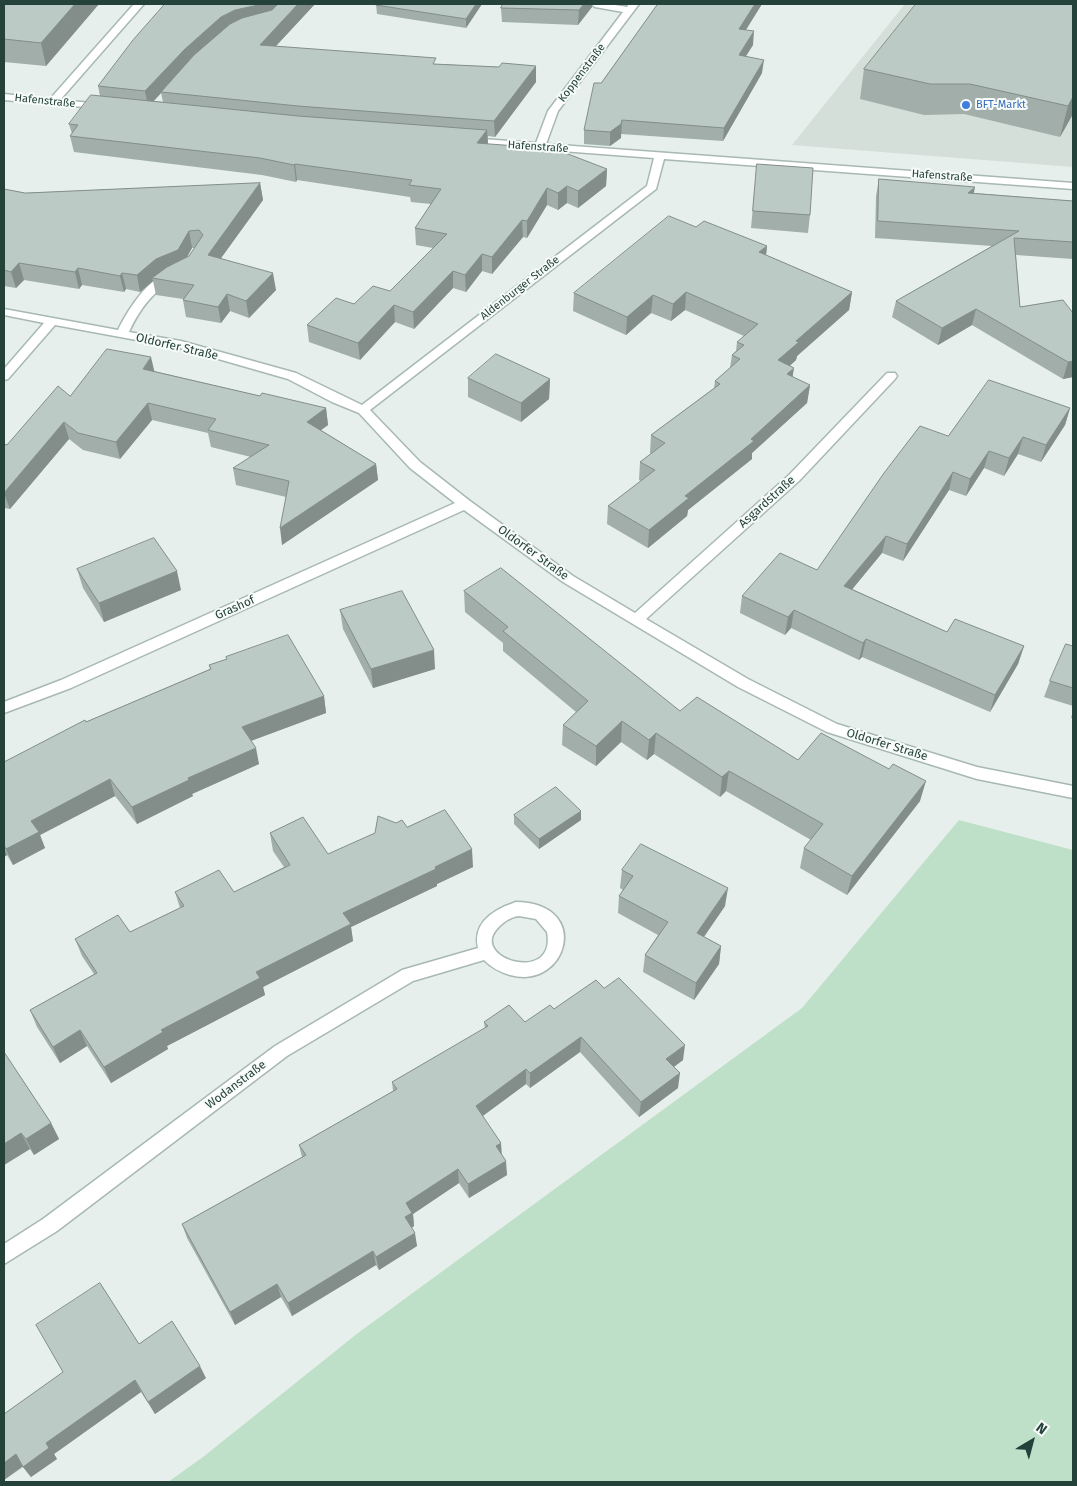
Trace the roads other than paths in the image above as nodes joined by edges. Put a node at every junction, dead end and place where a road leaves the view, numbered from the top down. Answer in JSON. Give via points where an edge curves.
{"nodes":[{"id":1,"x":139,"y":4,"type":"edge"},
{"id":2,"x":595,"y":4,"type":"edge"},
{"id":3,"x":631,"y":7,"type":"edge"},
{"id":4,"x":4,"y":97,"type":"edge"},
{"id":5,"x":53,"y":102,"type":"junction"},
{"id":6,"x":112,"y":108,"type":"edge"},
{"id":7,"x":454,"y":140,"type":"edge"},
{"id":8,"x":540,"y":147,"type":"junction"},
{"id":9,"x":660,"y":155,"type":"junction"},
{"id":10,"x":1073,"y":186,"type":"edge"},
{"id":11,"x":179,"y":273,"type":"edge"},
{"id":12,"x":4,"y":312,"type":"edge"},
{"id":13,"x":52,"y":321,"type":"junction"},
{"id":14,"x":122,"y":334,"type":"junction"},
{"id":15,"x":4,"y":376,"type":"edge"},
{"id":16,"x":892,"y":376,"type":"dead end"},
{"id":17,"x":363,"y":410,"type":"junction"},
{"id":18,"x":464,"y":504,"type":"junction"},
{"id":19,"x":636,"y":620,"type":"junction"},
{"id":20,"x":4,"y":708,"type":"edge"},
{"id":21,"x":1073,"y":792,"type":"edge"},
{"id":22,"x":488,"y":952,"type":"junction"},
{"id":23,"x":4,"y":1255,"type":"edge"}],
"edges":[{"from":1,"to":5,"type":"street"},
{"from":2,"to":3,"type":"street"},
{"from":3,"to":8,"type":"street","name":"Koppenstraße","via":[[553,111]]},
{"from":4,"to":5,"type":"street","name":"Hafenstraße"},
{"from":5,"to":6,"type":"street","name":"Hafenstraße"},
{"from":7,"to":8,"type":"street","name":"Hafenstraße"},
{"from":8,"to":9,"type":"street","name":"Hafenstraße"},
{"from":9,"to":10,"type":"street","name":"Hafenstraße"},
{"from":9,"to":17,"type":"street","name":"Aldenburger Straße","via":[[652,187]]},
{"from":11,"to":14,"type":"street","via":[[152,288],[136,306]]},
{"from":12,"to":13,"type":"street","name":"Oldorfer Straße"},
{"from":13,"to":14,"type":"street","name":"Oldorfer Straße"},
{"from":13,"to":15,"type":"street"},
{"from":14,"to":17,"type":"street","name":"Oldorfer Straße","via":[[181,345],[292,376],[336,400]]},
{"from":16,"to":19,"type":"street","name":"Asgardstraße","via":[[794,478]]},
{"from":17,"to":18,"type":"street","name":"Oldorfer Straße","via":[[415,465]]},
{"from":18,"to":19,"type":"street","name":"Oldorfer Straße","via":[[568,578]]},
{"from":18,"to":20,"type":"street","name":"Grashof","via":[[66,684]]},
{"from":19,"to":21,"type":"street","name":"Oldorfer Straße","via":[[743,683],[832,728],[977,774]]},
{"from":22,"to":22,"type":"street","via":[[506,968],[533,968],[553,954],[556,932],[541,914],[522,909],[504,912],[486,930],[484,941]]},
{"from":22,"to":23,"type":"street","name":"Wodanstraße","via":[[408,975],[281,1051],[50,1225]]}]}
